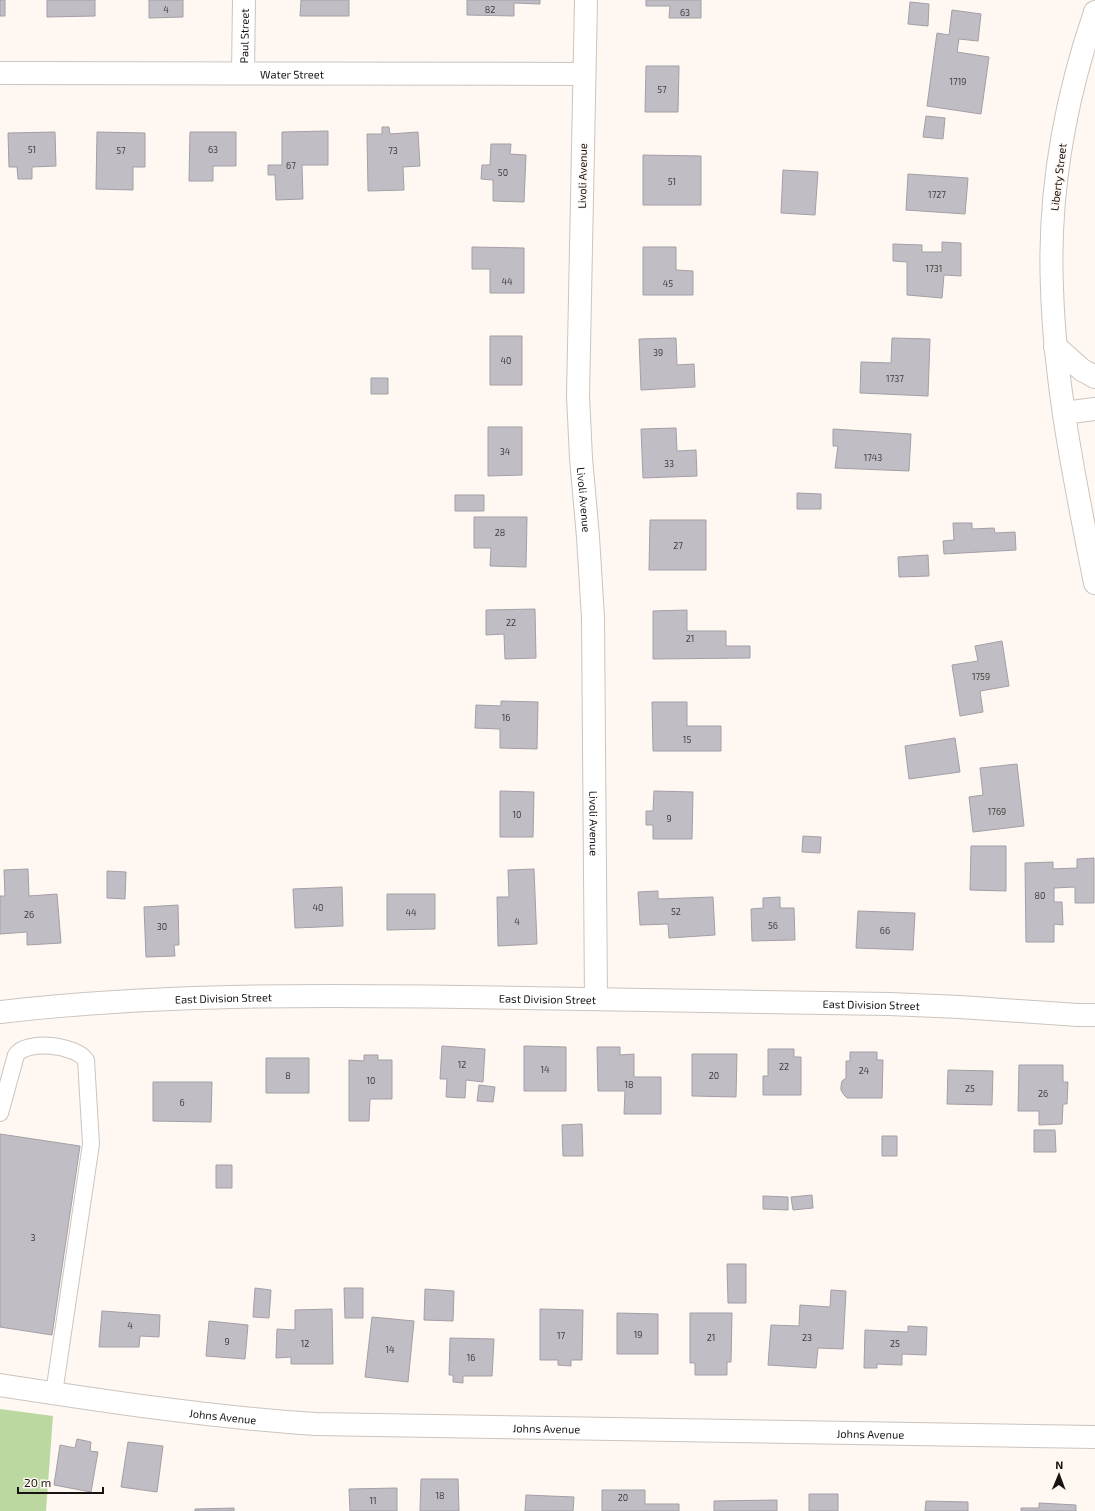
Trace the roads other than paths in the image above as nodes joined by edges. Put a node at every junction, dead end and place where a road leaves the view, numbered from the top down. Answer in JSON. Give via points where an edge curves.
{"nodes":[{"id":1,"x":244,"y":0,"type":"edge"},
{"id":2,"x":586,"y":0,"type":"edge"},
{"id":3,"x":1095,"y":12,"type":"edge"},
{"id":4,"x":0,"y":73,"type":"edge"},
{"id":5,"x":243,"y":73,"type":"junction"},
{"id":6,"x":584,"y":74,"type":"junction"},
{"id":7,"x":1055,"y":346,"type":"junction"},
{"id":8,"x":1095,"y":377,"type":"edge"},
{"id":9,"x":1095,"y":409,"type":"edge"},
{"id":10,"x":1064,"y":413,"type":"junction"},
{"id":11,"x":1095,"y":584,"type":"edge"},
{"id":12,"x":596,"y":999,"type":"junction"},
{"id":13,"x":0,"y":1012,"type":"edge"},
{"id":14,"x":1095,"y":1015,"type":"edge"},
{"id":15,"x":0,"y":1113,"type":"edge"},
{"id":16,"x":0,"y":1385,"type":"edge"},
{"id":17,"x":54,"y":1393,"type":"junction"},
{"id":18,"x":1095,"y":1437,"type":"edge"}],
"edges":[{"from":1,"to":5,"type":"street","name":"Paul Street"},
{"from":2,"to":6,"type":"street","name":"Livoli Avenue"},
{"from":3,"to":7,"type":"street","name":"Liberty Street","via":[[1075,78],[1054,197],[1051,260]]},
{"from":4,"to":5,"type":"street","name":"Water Street"},
{"from":5,"to":6,"type":"street","name":"Water Street"},
{"from":6,"to":12,"type":"street","name":"Livoli Avenue","via":[[578,396],[593,618]]},
{"from":7,"to":8,"type":"street","via":[[1082,370]]},
{"from":7,"to":10,"type":"street","name":"Liberty Street"},
{"from":9,"to":10,"type":"street"},
{"from":10,"to":11,"type":"street","name":"Liberty Street"},
{"from":12,"to":13,"type":"street","name":"East Division Street","via":[[317,995],[186,997]]},
{"from":12,"to":14,"type":"street","name":"East Division Street","via":[[910,1005]]},
{"from":15,"to":17,"type":"lane","via":[[16,1055],[21,1049],[30,1046],[53,1046],[84,1056],[91,1144]]},
{"from":16,"to":17,"type":"street","name":"Johns Avenue"},
{"from":17,"to":18,"type":"street","name":"Johns Avenue","via":[[237,1417],[315,1424]]}]}
